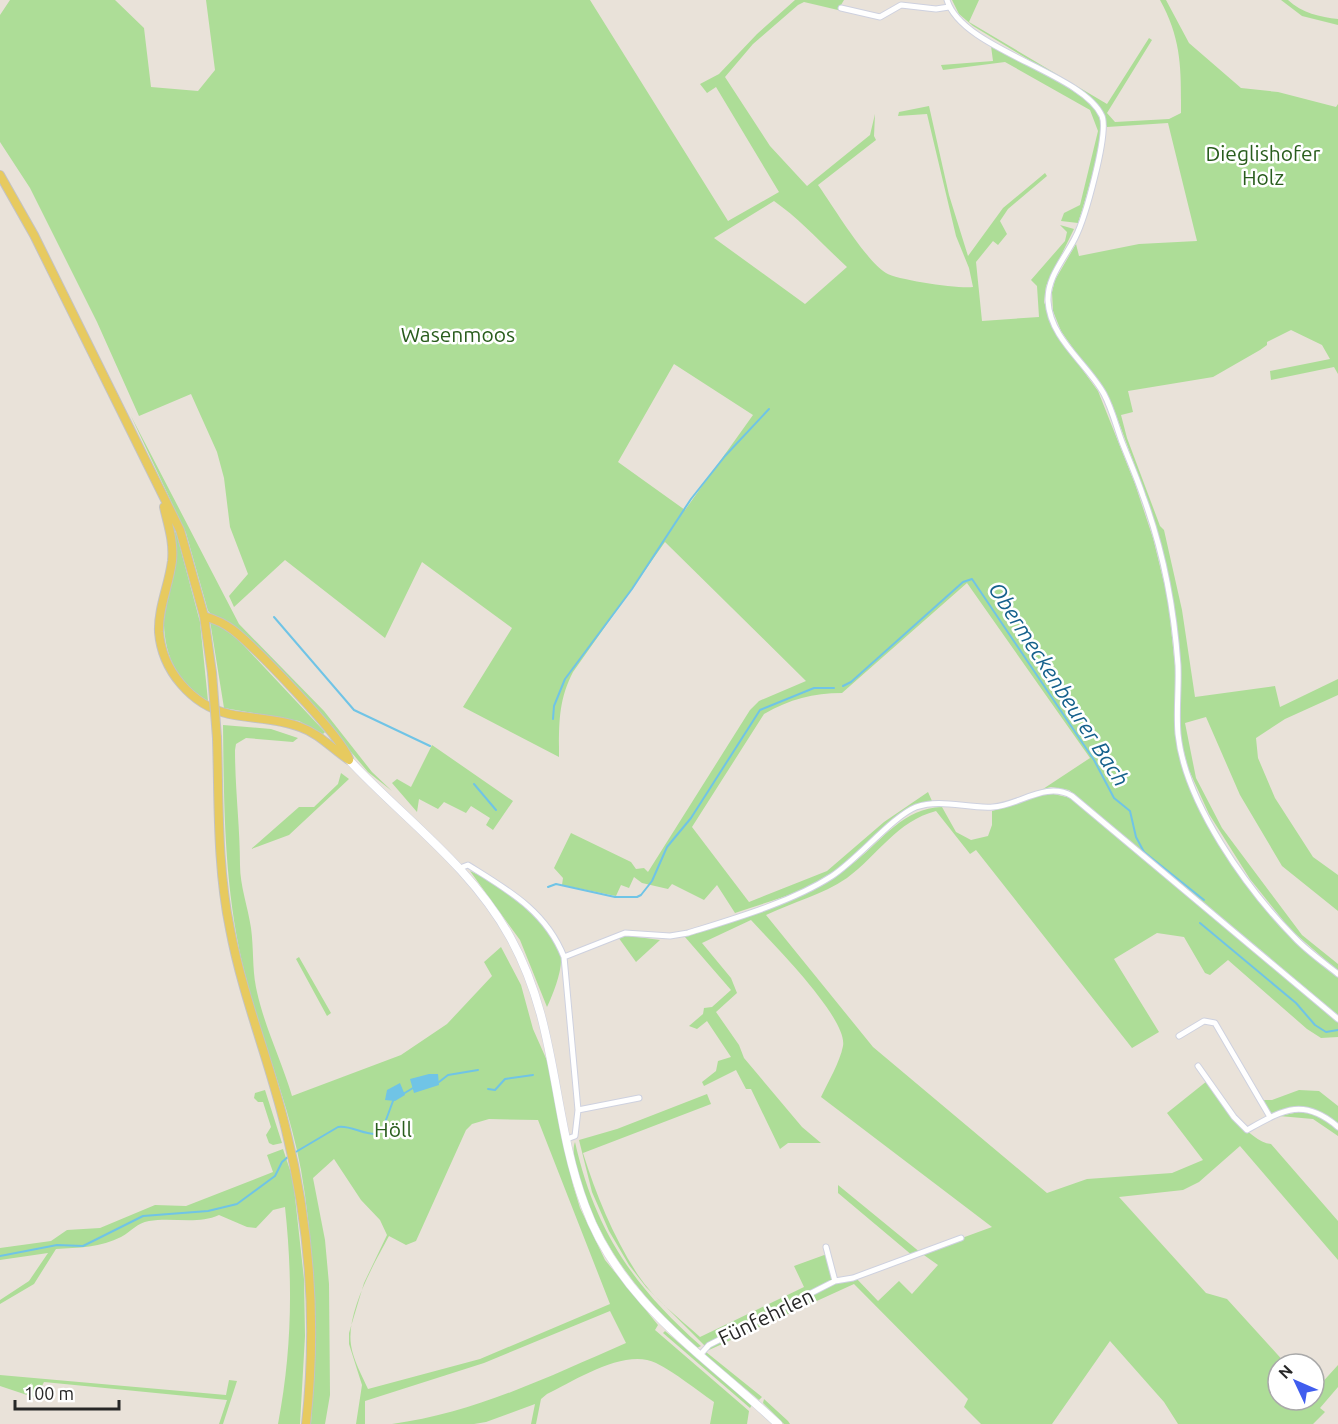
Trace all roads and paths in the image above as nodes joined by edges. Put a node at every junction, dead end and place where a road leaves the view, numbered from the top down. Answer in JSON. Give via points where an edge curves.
{"nodes":[{"id":1,"x":947,"y":0,"type":"edge"},
{"id":2,"x":949,"y":7,"type":"junction"},
{"id":3,"x":841,"y":9,"type":"dead end"},
{"id":4,"x":0,"y":175,"type":"edge"},
{"id":5,"x":166,"y":501,"type":"junction"},
{"id":6,"x":204,"y":616,"type":"junction"},
{"id":7,"x":349,"y":760,"type":"junction"},
{"id":8,"x":460,"y":868,"type":"junction"},
{"id":9,"x":564,"y":957,"type":"junction"},
{"id":10,"x":1338,"y":974,"type":"edge"},
{"id":11,"x":1338,"y":1018,"type":"edge"},
{"id":12,"x":1179,"y":1035,"type":"dead end"},
{"id":13,"x":1198,"y":1066,"type":"dead end"},
{"id":14,"x":639,"y":1098,"type":"dead end"},
{"id":15,"x":578,"y":1110,"type":"junction"},
{"id":16,"x":1270,"y":1117,"type":"junction"},
{"id":17,"x":1338,"y":1127,"type":"edge"},
{"id":18,"x":567,"y":1139,"type":"junction"},
{"id":19,"x":961,"y":1238,"type":"dead end"},
{"id":20,"x":826,"y":1247,"type":"dead end"},
{"id":21,"x":835,"y":1281,"type":"junction"},
{"id":22,"x":699,"y":1356,"type":"junction"},
{"id":23,"x":306,"y":1424,"type":"edge"},
{"id":24,"x":778,"y":1424,"type":"edge"}],
"edges":[{"from":1,"to":2,"type":"street"},
{"from":2,"to":3,"type":"street","via":[[901,5],[880,17]]},
{"from":2,"to":10,"type":"street","via":[[990,41],[1086,97],[1101,114],[1104,132],[1088,201],[1080,227],[1050,287],[1048,305],[1068,347],[1105,396],[1146,506],[1169,594],[1178,665],[1178,735],[1188,776],[1214,828],[1257,894],[1292,935]]},
{"from":4,"to":5,"type":"main road","via":[[34,234]]},
{"from":5,"to":6,"type":"main road","via":[[189,556]]},
{"from":5,"to":7,"type":"main road","via":[[172,558],[159,630],[164,655],[176,679],[196,699],[214,709],[304,728]]},
{"from":6,"to":7,"type":"main road","via":[[240,636],[325,726],[346,750]]},
{"from":6,"to":23,"type":"main road","bridge":true,"via":[[218,738],[221,866],[229,927],[286,1128],[305,1227],[311,1305]]},
{"from":7,"to":8,"type":"main road"},
{"from":8,"to":9,"type":"street","via":[[468,865],[530,909],[555,933]]},
{"from":8,"to":18,"type":"main road","via":[[511,938],[532,981],[549,1037]]},
{"from":9,"to":11,"type":"street","via":[[618,934],[678,935],[796,894],[822,882],[918,807],[993,807],[1058,791],[1072,796]]},
{"from":9,"to":15,"type":"street"},
{"from":12,"to":16,"type":"street","via":[[1204,1022],[1215,1023]]},
{"from":13,"to":16,"type":"street","via":[[1247,1130]]},
{"from":14,"to":15,"type":"street"},
{"from":15,"to":18,"type":"street","via":[[575,1136]]},
{"from":16,"to":17,"type":"street","via":[[1291,1110],[1311,1110]]},
{"from":18,"to":22,"type":"main road","via":[[585,1208],[615,1266],[652,1313]]},
{"from":19,"to":21,"type":"street","name":"Fünfehrlen"},
{"from":20,"to":21,"type":"street","name":"Fünfehrlen"},
{"from":21,"to":22,"type":"street","name":"Fünfehrlen","via":[[709,1345]]},
{"from":22,"to":24,"type":"main road"}]}
